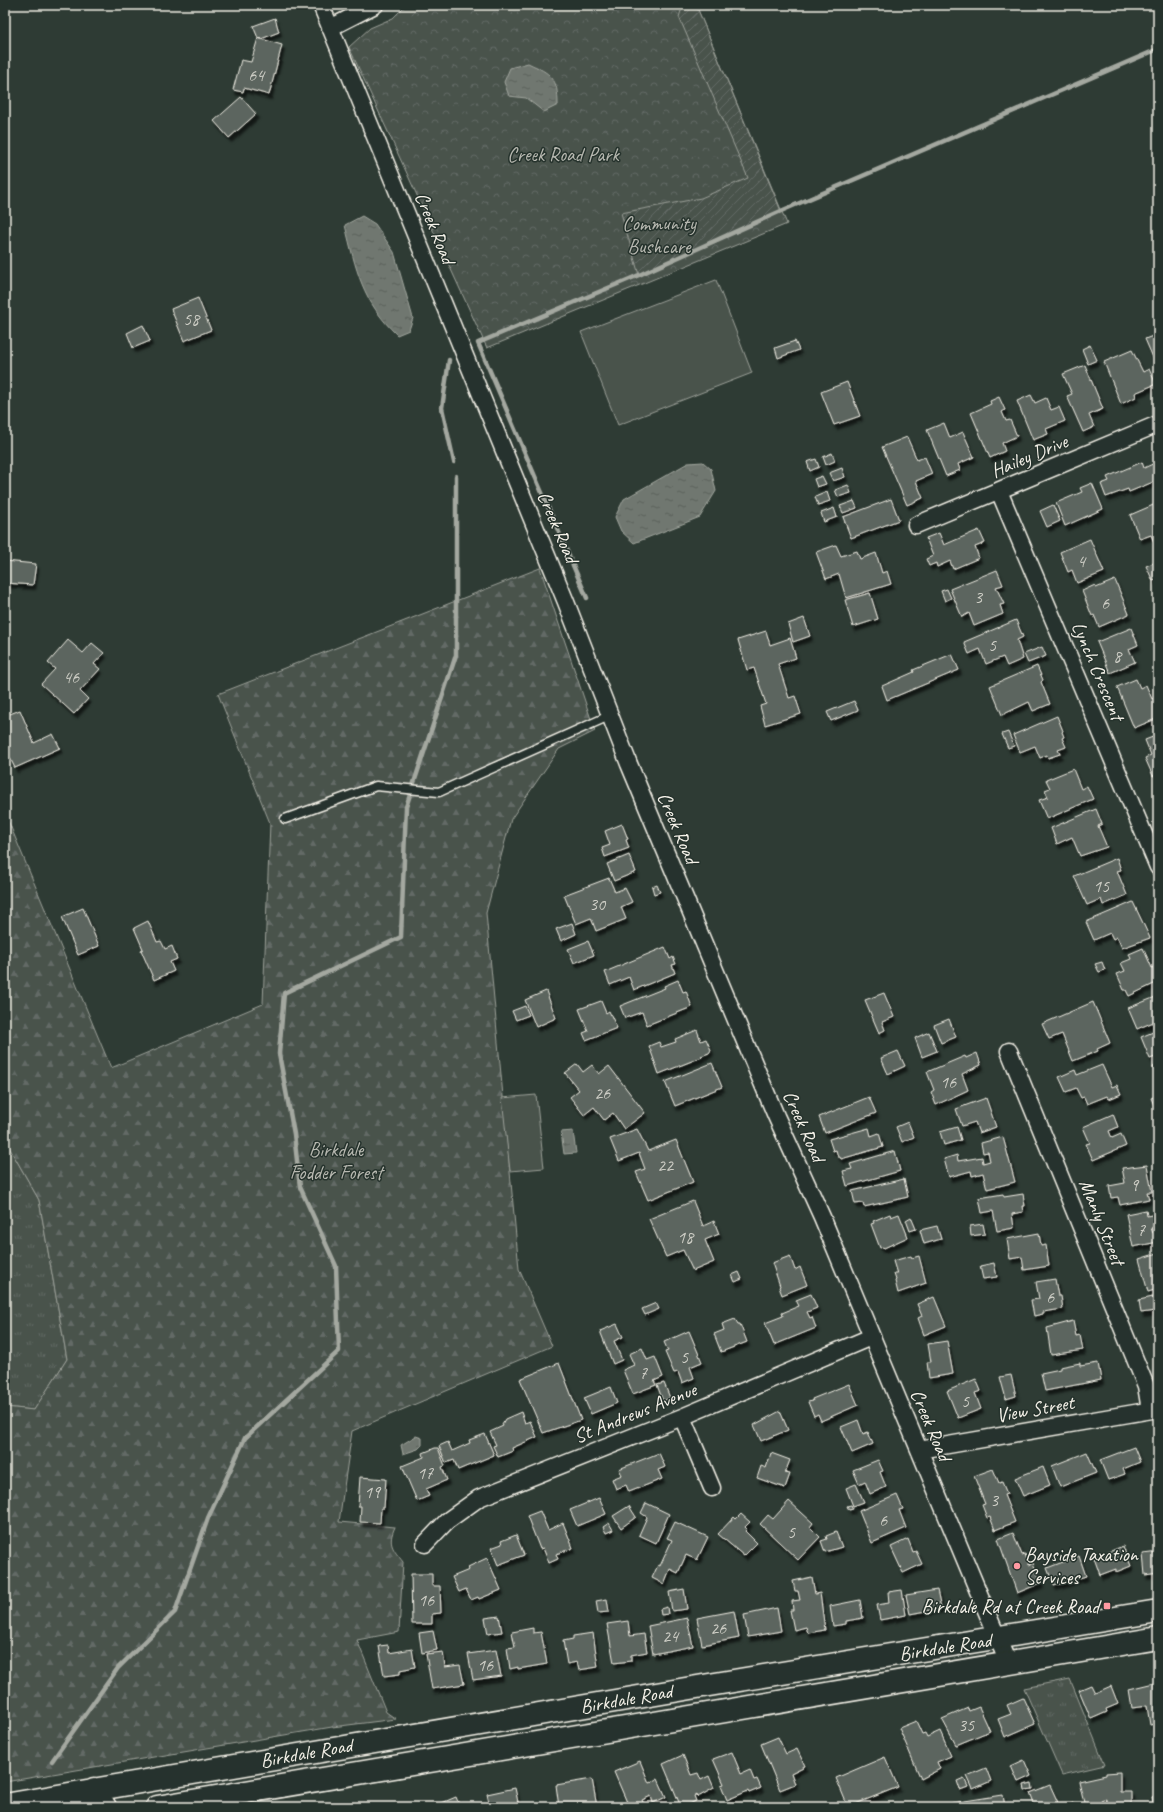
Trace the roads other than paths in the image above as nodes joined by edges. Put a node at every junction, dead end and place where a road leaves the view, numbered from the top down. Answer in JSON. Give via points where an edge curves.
{"nodes":[{"id":1,"x":321,"y":5,"type":"edge"},
{"id":2,"x":374,"y":5,"type":"edge"},
{"id":3,"x":330,"y":28,"type":"junction"},
{"id":4,"x":1158,"y":424,"type":"edge"},
{"id":5,"x":999,"y":491,"type":"junction"},
{"id":6,"x":916,"y":525,"type":"dead end"},
{"id":7,"x":609,"y":716,"type":"junction"},
{"id":8,"x":285,"y":819,"type":"dead end"},
{"id":9,"x":1158,"y":867,"type":"edge"},
{"id":10,"x":1009,"y":1051,"type":"dead end"},
{"id":11,"x":871,"y":1337,"type":"junction"},
{"id":12,"x":1154,"y":1409,"type":"edge"},
{"id":13,"x":682,"y":1417,"type":"junction"},
{"id":14,"x":919,"y":1450,"type":"junction"},
{"id":15,"x":712,"y":1488,"type":"dead end"},
{"id":16,"x":425,"y":1544,"type":"dead end"},
{"id":17,"x":1158,"y":1611,"type":"edge"},
{"id":18,"x":996,"y":1638,"type":"junction"},
{"id":19,"x":1158,"y":1638,"type":"edge"},
{"id":20,"x":1008,"y":1663,"type":"junction"},
{"id":21,"x":97,"y":1801,"type":"edge"},
{"id":22,"x":5,"y":1804,"type":"edge"},
{"id":23,"x":186,"y":1804,"type":"edge"},
{"id":24,"x":157,"y":1807,"type":"edge"}],
"edges":[{"from":1,"to":3,"type":"street","name":"Creek Road"},
{"from":2,"to":3,"type":"street"},
{"from":3,"to":7,"type":"street","name":"Creek Road","via":[[566,602]]},
{"from":4,"to":5,"type":"street","name":"Hailey Drive"},
{"from":5,"to":6,"type":"street","name":"Hailey Drive"},
{"from":5,"to":9,"type":"street","name":"Lynch Crescent"},
{"from":7,"to":8,"type":"lane","via":[[439,792],[376,786]]},
{"from":7,"to":11,"type":"street","name":"Creek Road"},
{"from":10,"to":12,"type":"street","name":"Manly Street"},
{"from":11,"to":13,"type":"street","name":"St Andrews Avenue"},
{"from":11,"to":14,"type":"street","name":"Creek Road"},
{"from":12,"to":14,"type":"street","name":"View Street"},
{"from":13,"to":15,"type":"street"},
{"from":13,"to":16,"type":"street","name":"St Andrews Avenue","via":[[479,1498],[447,1521]]},
{"from":14,"to":18,"type":"street","name":"Creek Road"},
{"from":17,"to":18,"type":"main road","name":"Birkdale Road"},
{"from":18,"to":20,"type":"street","name":"Creek Road"},
{"from":18,"to":21,"type":"main road","name":"Birkdale Road"},
{"from":19,"to":20,"type":"main road","name":"Birkdale Road"},
{"from":20,"to":23,"type":"main road","name":"Birkdale Road"},
{"from":21,"to":22,"type":"main road","name":"Birkdale Road"},
{"from":23,"to":24,"type":"main road","name":"Birkdale Road"}]}
